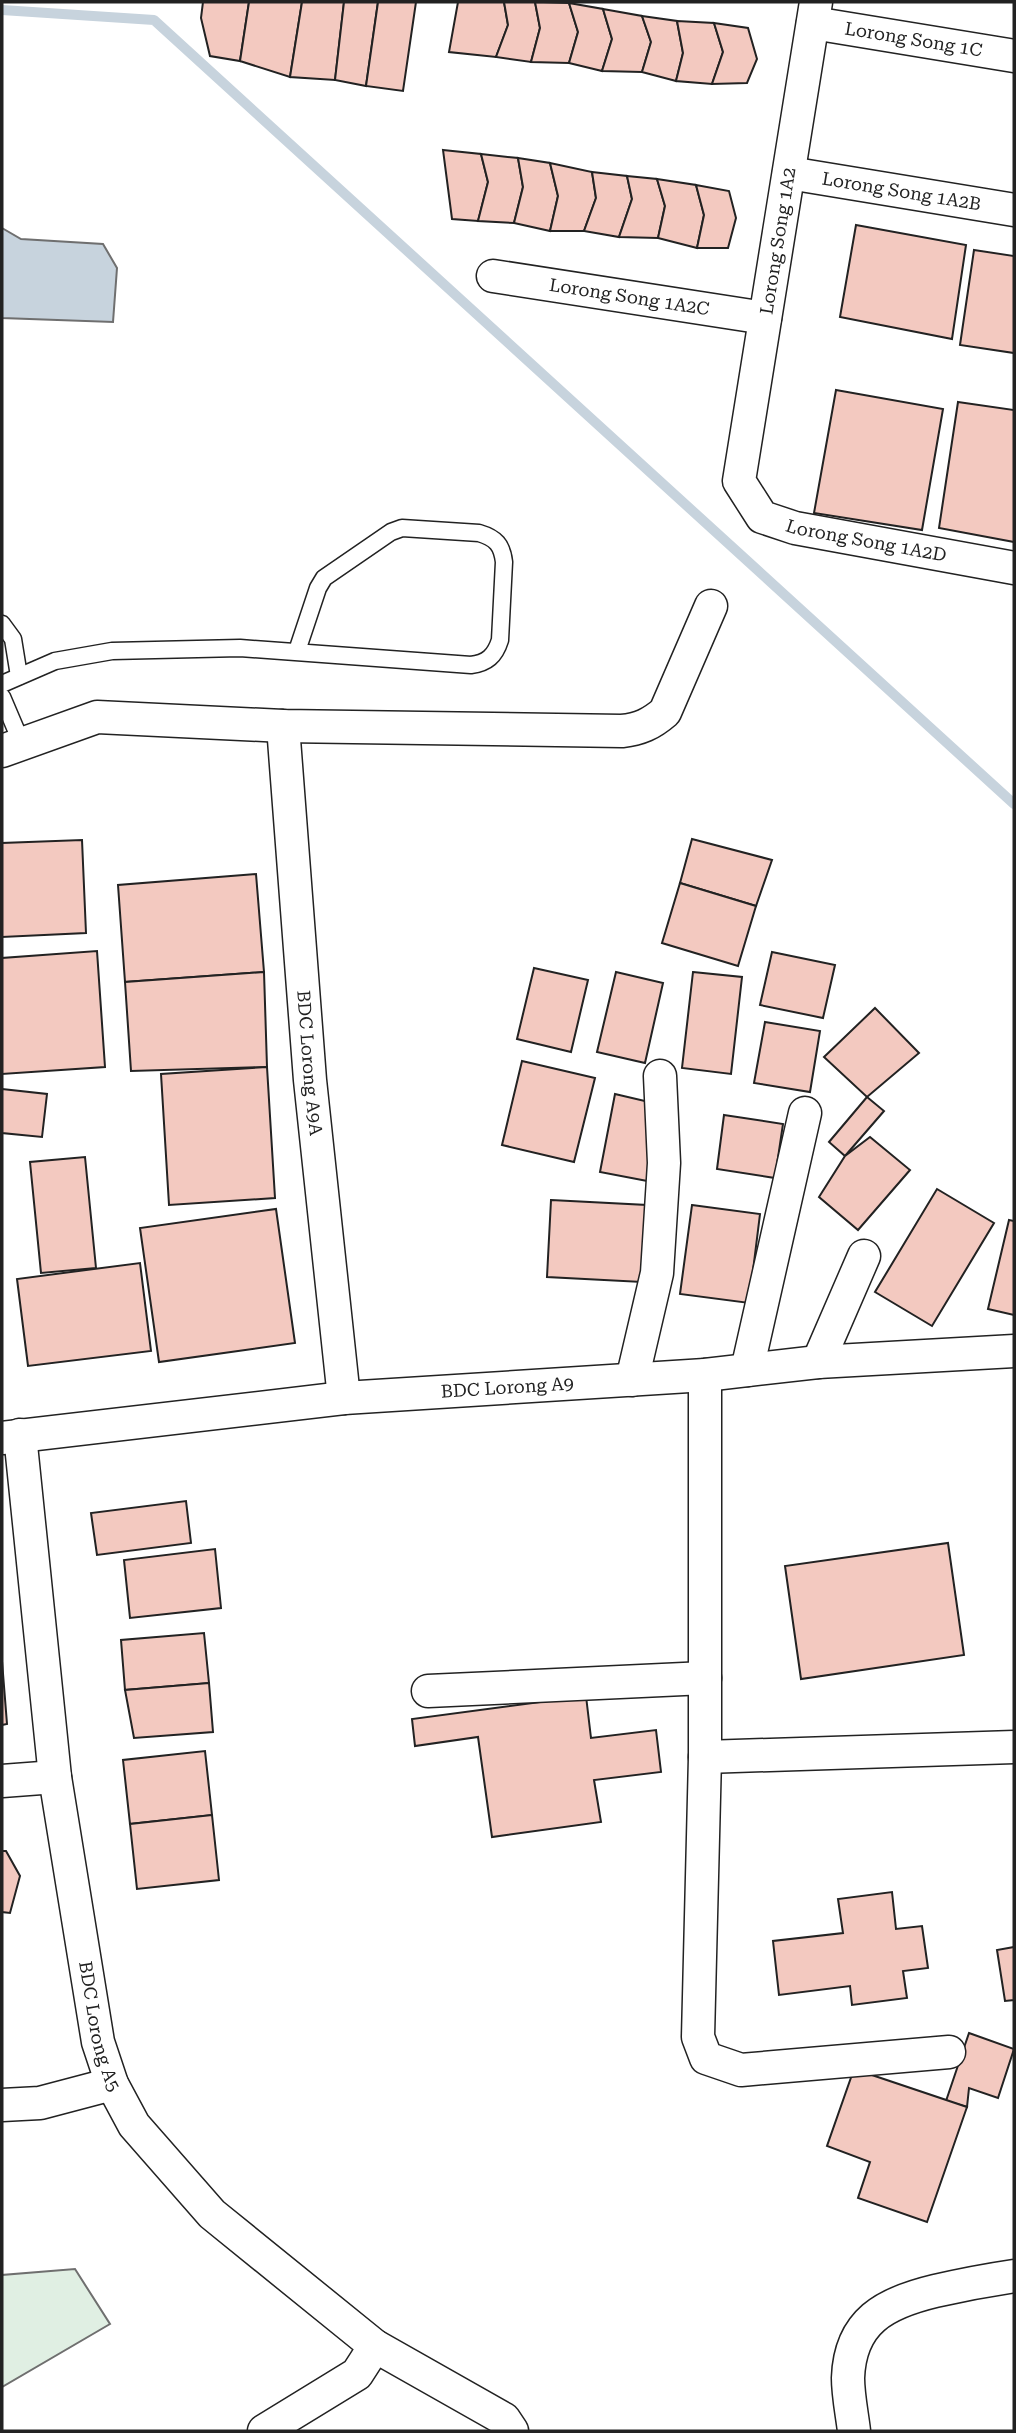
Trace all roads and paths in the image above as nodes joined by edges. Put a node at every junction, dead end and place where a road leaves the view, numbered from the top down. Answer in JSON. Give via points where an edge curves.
{"nodes":[{"id":1,"x":815,"y":13,"type":"edge"},
{"id":2,"x":1014,"y":56,"type":"edge"},
{"id":3,"x":789,"y":173,"type":"junction"},
{"id":4,"x":1014,"y":210,"type":"edge"},
{"id":5,"x":493,"y":276,"type":"dead end"},
{"id":6,"x":765,"y":318,"type":"junction"},
{"id":7,"x":739,"y":481,"type":"joint"},
{"id":8,"x":1014,"y":568,"type":"edge"},
{"id":9,"x":711,"y":606,"type":"dead end"},
{"id":10,"x":2,"y":624,"type":"edge"},
{"id":11,"x":297,"y":651,"type":"junction"},
{"id":12,"x":19,"y":676,"type":"junction"},
{"id":13,"x":2,"y":684,"type":"edge"},
{"id":14,"x":2,"y":697,"type":"edge"},
{"id":15,"x":283,"y":726,"type":"junction"},
{"id":16,"x":12,"y":748,"type":"edge"},
{"id":17,"x":660,"y":1076,"type":"dead end"},
{"id":18,"x":805,"y":1113,"type":"dead end"},
{"id":19,"x":864,"y":1256,"type":"dead end"},
{"id":20,"x":1014,"y":1351,"type":"edge"},
{"id":21,"x":818,"y":1362,"type":"junction"},
{"id":22,"x":747,"y":1370,"type":"junction"},
{"id":23,"x":705,"y":1375,"type":"junction"},
{"id":24,"x":632,"y":1380,"type":"junction"},
{"id":25,"x":344,"y":1398,"type":"junction"},
{"id":26,"x":11,"y":1437,"type":"edge"},
{"id":27,"x":705,"y":1678,"type":"junction"},
{"id":28,"x":428,"y":1691,"type":"dead end"},
{"id":29,"x":1014,"y":1747,"type":"edge"},
{"id":30,"x":705,"y":1757,"type":"junction"},
{"id":31,"x":55,"y":1777,"type":"junction"},
{"id":32,"x":2,"y":1781,"type":"edge"},
{"id":33,"x":948,"y":2052,"type":"dead end"},
{"id":34,"x":112,"y":2084,"type":"junction"},
{"id":35,"x":2,"y":2105,"type":"edge"},
{"id":36,"x":1014,"y":2276,"type":"edge"},
{"id":37,"x":375,"y":2346,"type":"junction"},
{"id":38,"x":264,"y":2431,"type":"edge"},
{"id":39,"x":512,"y":2431,"type":"edge"},
{"id":40,"x":854,"y":2431,"type":"edge"}],
"edges":[{"from":1,"to":2,"type":"street","name":"Lorong Song 1C"},
{"from":1,"to":3,"type":"street","name":"Lorong Song 1A2"},
{"from":3,"to":4,"type":"street","name":"Lorong Song 1A2B"},
{"from":3,"to":6,"type":"street","name":"Lorong Song 1A2"},
{"from":5,"to":6,"type":"street","name":"Lorong Song 1A2C"},
{"from":6,"to":7,"type":"street","name":"Lorong Song 1A2"},
{"from":7,"to":8,"type":"street","name":"Lorong Song 1A2D","via":[[762,517],[795,528]]},
{"from":9,"to":15,"type":"street","via":[[665,712],[639,729]]},
{"from":10,"to":12,"type":"lane","via":[[13,639]]},
{"from":11,"to":11,"type":"lane","via":[[324,578],[391,532],[402,527],[479,533],[498,542],[504,562],[500,640],[497,650],[481,664]]},
{"from":11,"to":12,"type":"lane","via":[[112,651],[55,661]]},
{"from":12,"to":13,"type":"lane"},
{"from":14,"to":16,"type":"lane"},
{"from":15,"to":16,"type":"street","via":[[97,718]]},
{"from":15,"to":25,"type":"street","name":"BDC Lorong A9A","via":[[310,1080]]},
{"from":17,"to":24,"type":"street","via":[[664,1164],[657,1273]]},
{"from":18,"to":22,"type":"street"},
{"from":19,"to":21,"type":"street"},
{"from":20,"to":21,"type":"street","name":"BDC Lorong A9"},
{"from":21,"to":22,"type":"street","name":"BDC Lorong A9"},
{"from":22,"to":23,"type":"street","name":"BDC Lorong A9"},
{"from":23,"to":24,"type":"street","name":"BDC Lorong A9"},
{"from":23,"to":27,"type":"street"},
{"from":24,"to":25,"type":"street","name":"BDC Lorong A9"},
{"from":25,"to":26,"type":"street","name":"BDC Lorong A9"},
{"from":26,"to":31,"type":"street","name":"BDC Lorong A5"},
{"from":27,"to":28,"type":"street"},
{"from":27,"to":30,"type":"street"},
{"from":29,"to":30,"type":"street"},
{"from":30,"to":33,"type":"street","via":[[698,2037],[706,2058],[741,2070]]},
{"from":31,"to":32,"type":"street"},
{"from":31,"to":34,"type":"street","name":"BDC Lorong A5","via":[[98,2042]]},
{"from":34,"to":35,"type":"street","via":[[40,2103]]},
{"from":34,"to":37,"type":"street","name":"BDC Lorong A5","via":[[134,2125],[212,2214]]},
{"from":36,"to":40,"type":"street","via":[[907,2298],[881,2310],[862,2328],[852,2349],[848,2378]]},
{"from":37,"to":38,"type":"street","via":[[357,2374]]},
{"from":37,"to":39,"type":"street","name":"BDC Lorong A5","via":[[504,2419]]}]}
